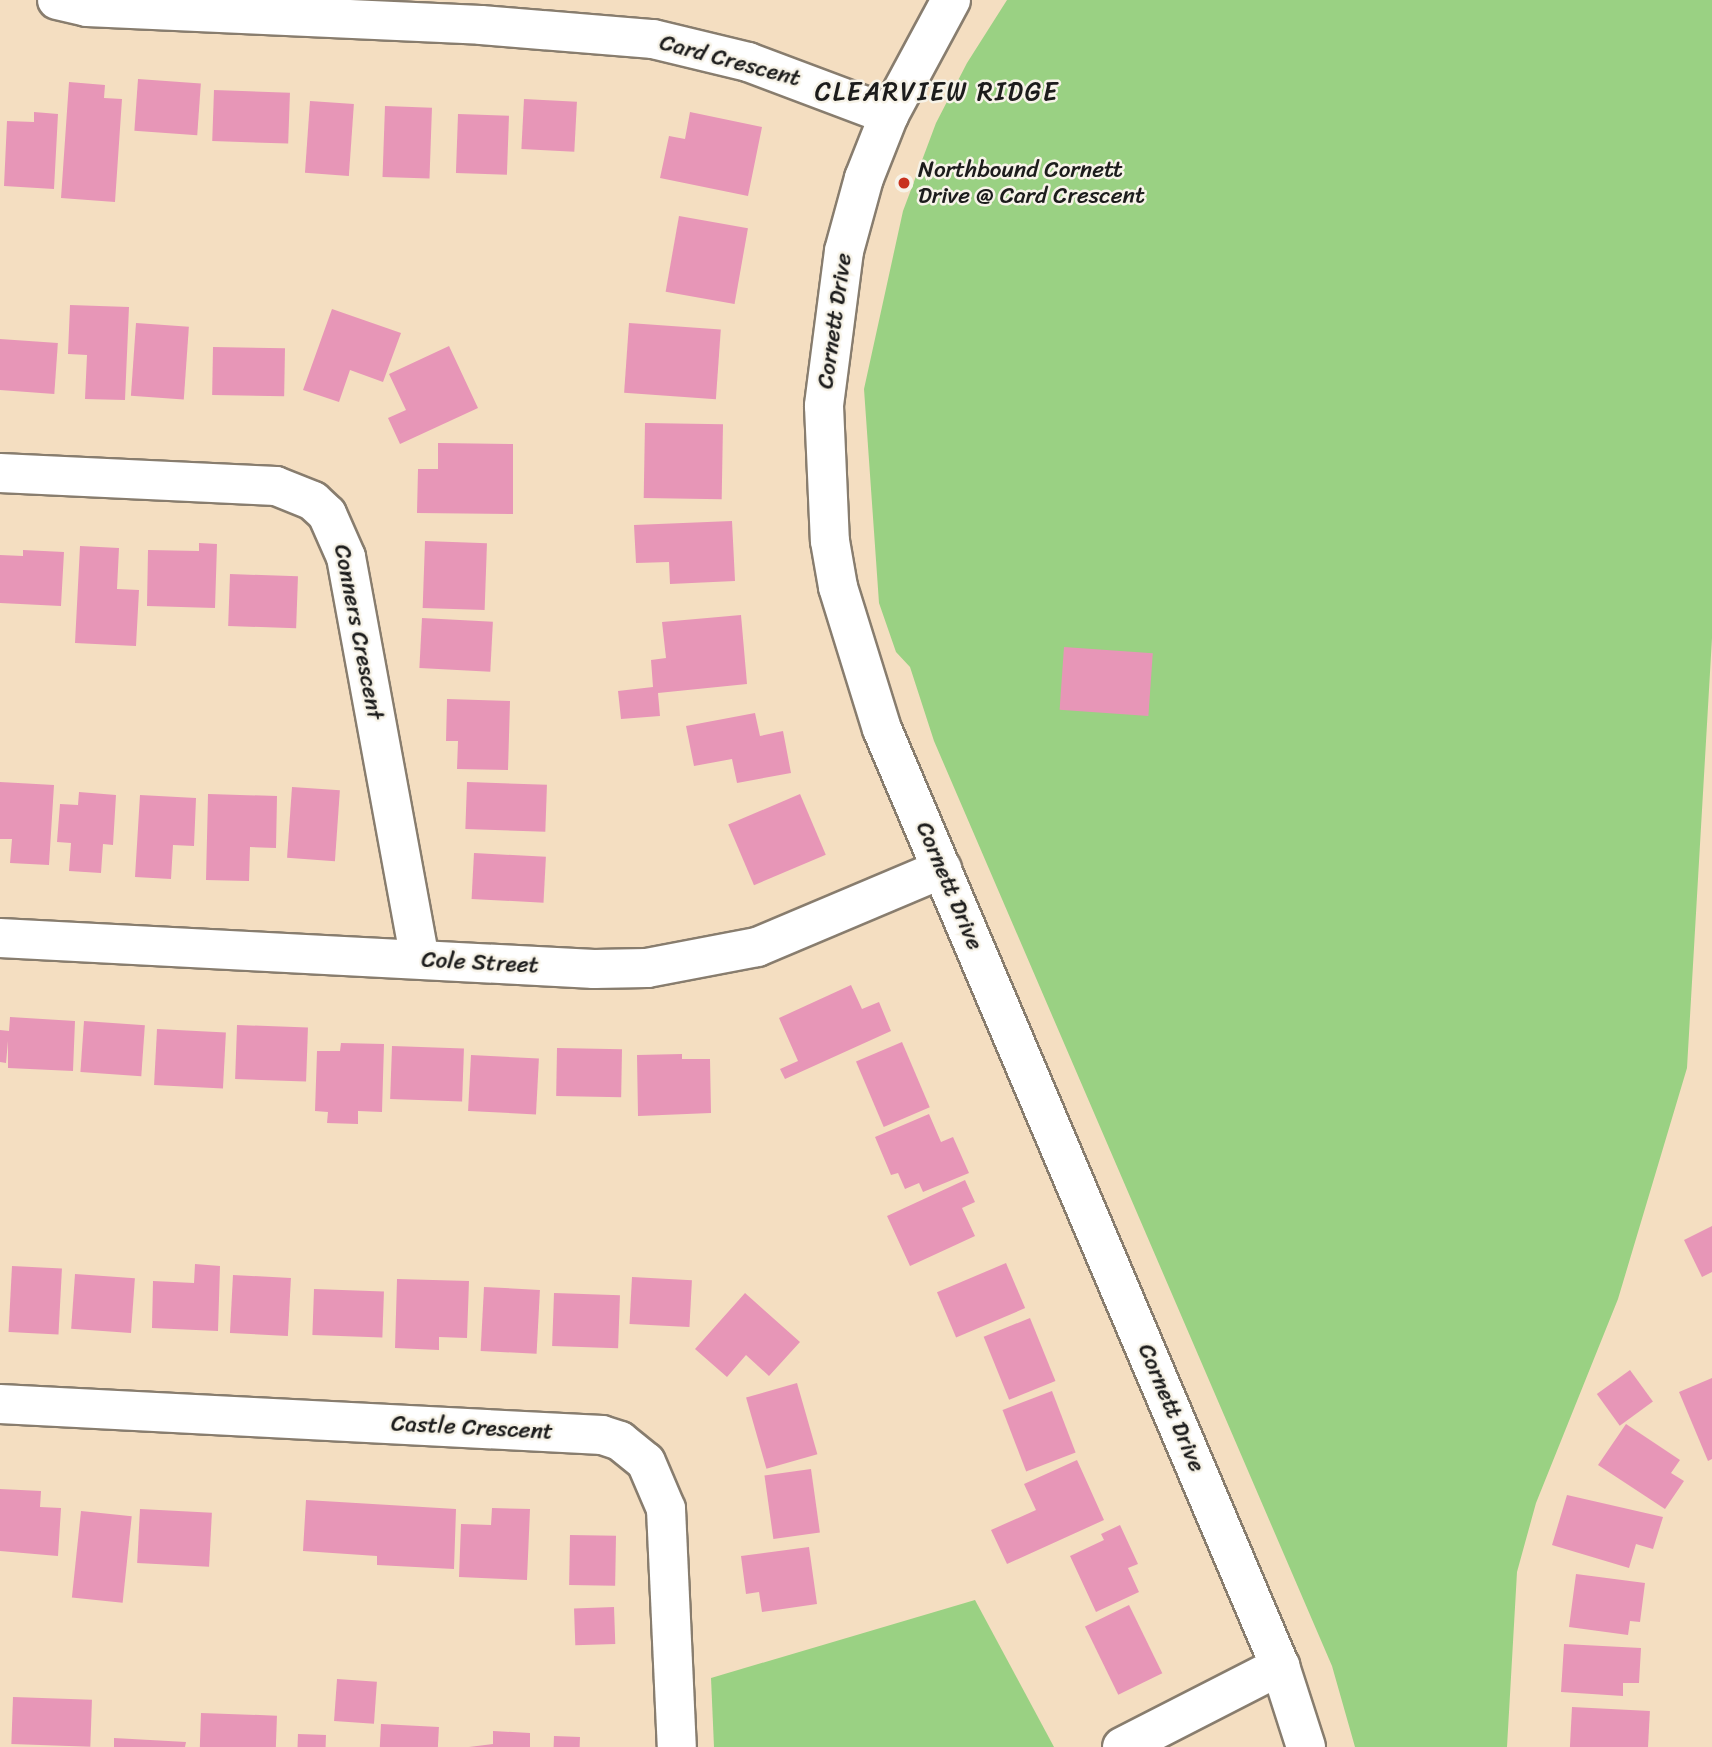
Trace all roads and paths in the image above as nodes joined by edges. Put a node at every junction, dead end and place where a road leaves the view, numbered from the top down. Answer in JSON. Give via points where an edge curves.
{"nodes":[{"id":1,"x":57,"y":0,"type":"edge"},
{"id":2,"x":951,"y":0,"type":"edge"},
{"id":3,"x":481,"y":12,"type":"edge"},
{"id":4,"x":889,"y":115,"type":"junction"},
{"id":5,"x":0,"y":473,"type":"edge"},
{"id":6,"x":942,"y":869,"type":"junction"},
{"id":7,"x":0,"y":938,"type":"edge"},
{"id":8,"x":419,"y":959,"type":"junction"},
{"id":9,"x":0,"y":1404,"type":"edge"},
{"id":10,"x":1280,"y":1666,"type":"junction"},
{"id":11,"x":677,"y":1747,"type":"edge"},
{"id":12,"x":1122,"y":1747,"type":"edge"},
{"id":13,"x":1306,"y":1747,"type":"edge"}],
"edges":[{"from":1,"to":3,"type":"street","name":"Card Crescent","via":[[87,7]]},
{"from":2,"to":4,"type":"street","name":"Cornett Drive"},
{"from":3,"to":4,"type":"street","name":"Card Crescent","via":[[696,47],[846,95]]},
{"from":4,"to":6,"type":"street","name":"Cornett Drive","via":[[864,178],[844,251],[824,406],[825,475],[830,541],[852,641],[882,730]]},
{"from":5,"to":8,"type":"street","name":"Conners Crescent","via":[[276,486],[303,496],[327,514],[346,557]]},
{"from":6,"to":8,"type":"street","name":"Cole Street","via":[[757,947],[700,961],[594,970]]},
{"from":6,"to":10,"type":"street","name":"Cornett Drive"},
{"from":7,"to":8,"type":"street","name":"Cole Street"},
{"from":9,"to":11,"type":"street","name":"Castle Crescent","via":[[602,1435],[620,1441],[646,1462],[666,1509]]},
{"from":10,"to":12,"type":"street"},
{"from":10,"to":13,"type":"street","name":"Cornett Drive"}]}
